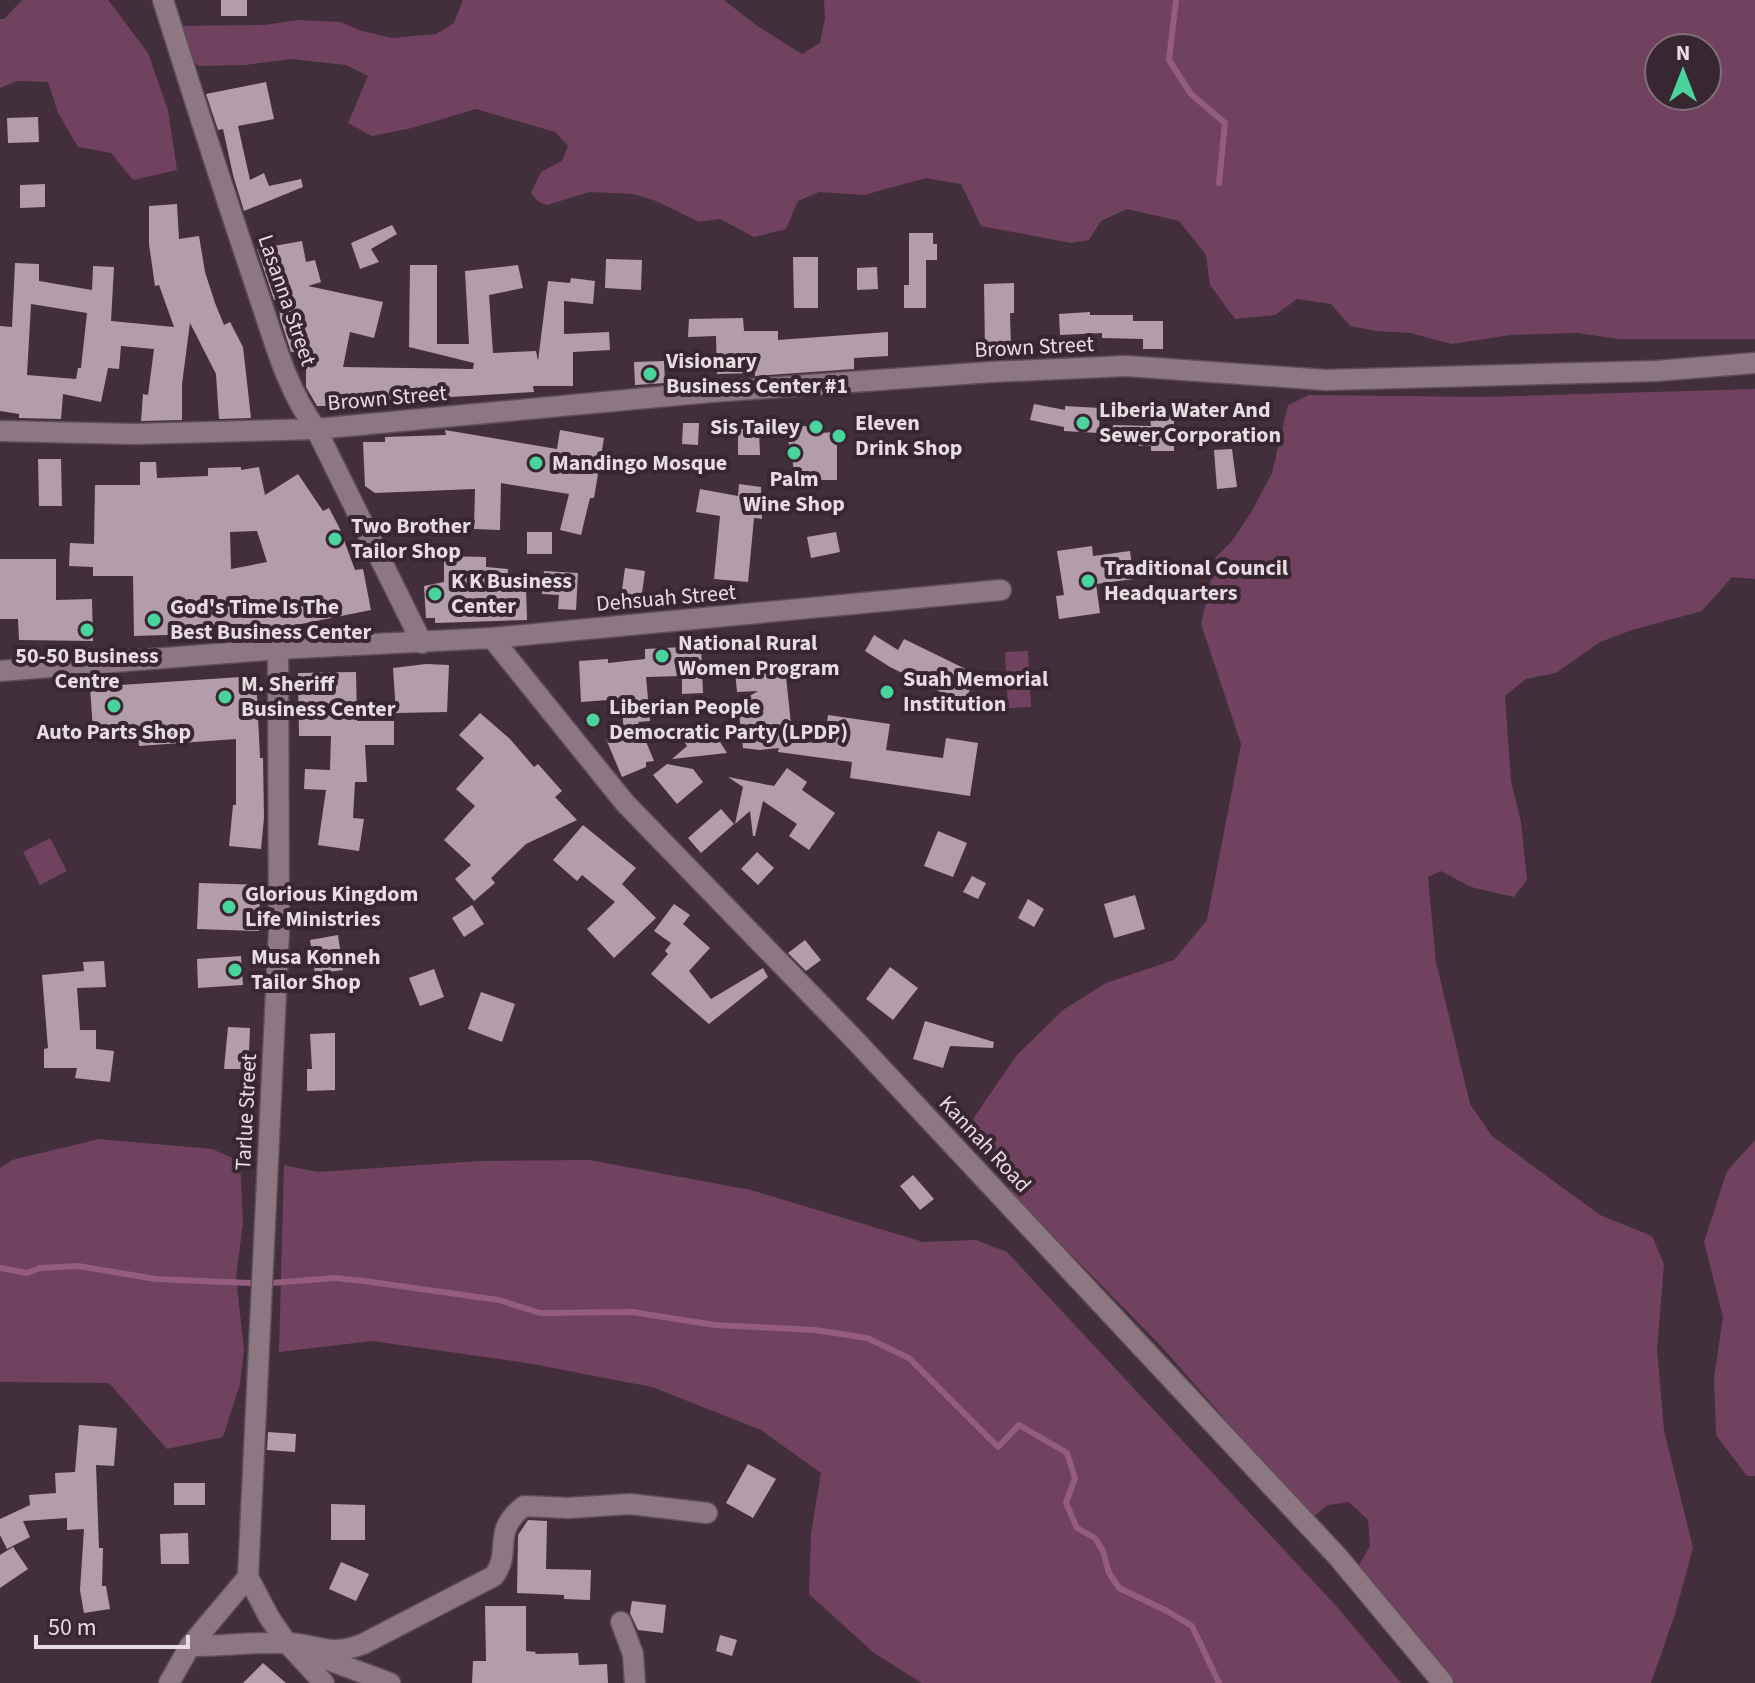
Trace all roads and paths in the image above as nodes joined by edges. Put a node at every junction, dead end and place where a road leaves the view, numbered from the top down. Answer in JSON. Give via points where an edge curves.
{"nodes":[{"id":1,"x":163,"y":0,"type":"edge"},
{"id":2,"x":1755,"y":363,"type":"edge"},
{"id":3,"x":316,"y":429,"type":"junction"},
{"id":4,"x":0,"y":431,"type":"edge"},
{"id":5,"x":1001,"y":590,"type":"dead end"},
{"id":6,"x":492,"y":638,"type":"junction"},
{"id":7,"x":422,"y":643,"type":"junction"},
{"id":8,"x":278,"y":649,"type":"junction"},
{"id":9,"x":0,"y":671,"type":"edge"},
{"id":10,"x":707,"y":1513,"type":"dead end"},
{"id":11,"x":248,"y":1577,"type":"junction"},
{"id":12,"x":621,"y":1622,"type":"dead end"},
{"id":13,"x":286,"y":1642,"type":"junction"},
{"id":14,"x":190,"y":1646,"type":"junction"},
{"id":15,"x":169,"y":1683,"type":"edge"},
{"id":16,"x":324,"y":1683,"type":"edge"},
{"id":17,"x":390,"y":1683,"type":"edge"},
{"id":18,"x":635,"y":1683,"type":"edge"},
{"id":19,"x":1443,"y":1683,"type":"edge"}],
"edges":[{"from":1,"to":3,"type":"street","name":"Lasanna Street","via":[[283,366]]},
{"from":2,"to":3,"type":"street","name":"Brown Street","via":[[1656,371],[1326,380],[1126,366],[991,372]]},
{"from":3,"to":4,"type":"street","name":"Brown Street"},
{"from":3,"to":7,"type":"street","name":"Lasanna Street"},
{"from":5,"to":6,"type":"street","name":"Dehsuah Street"},
{"from":6,"to":7,"type":"street","name":"Dehsuah Street"},
{"from":6,"to":19,"type":"street","name":"Kannah Road","via":[[625,803],[853,1038],[1338,1557]]},
{"from":7,"to":8,"type":"street","name":"Dehsuah Street"},
{"from":8,"to":9,"type":"street","name":"Dehsuah Street"},
{"from":8,"to":11,"type":"street","name":"Tarlue Street","via":[[279,930]]},
{"from":10,"to":13,"type":"street","via":[[630,1504],[524,1506],[506,1524],[494,1576],[346,1651]]},
{"from":11,"to":13,"type":"street"},
{"from":11,"to":14,"type":"street"},
{"from":12,"to":18,"type":"street","via":[[633,1654]]},
{"from":13,"to":14,"type":"street"},
{"from":13,"to":16,"type":"street"},
{"from":13,"to":17,"type":"street"},
{"from":14,"to":15,"type":"street"}]}
